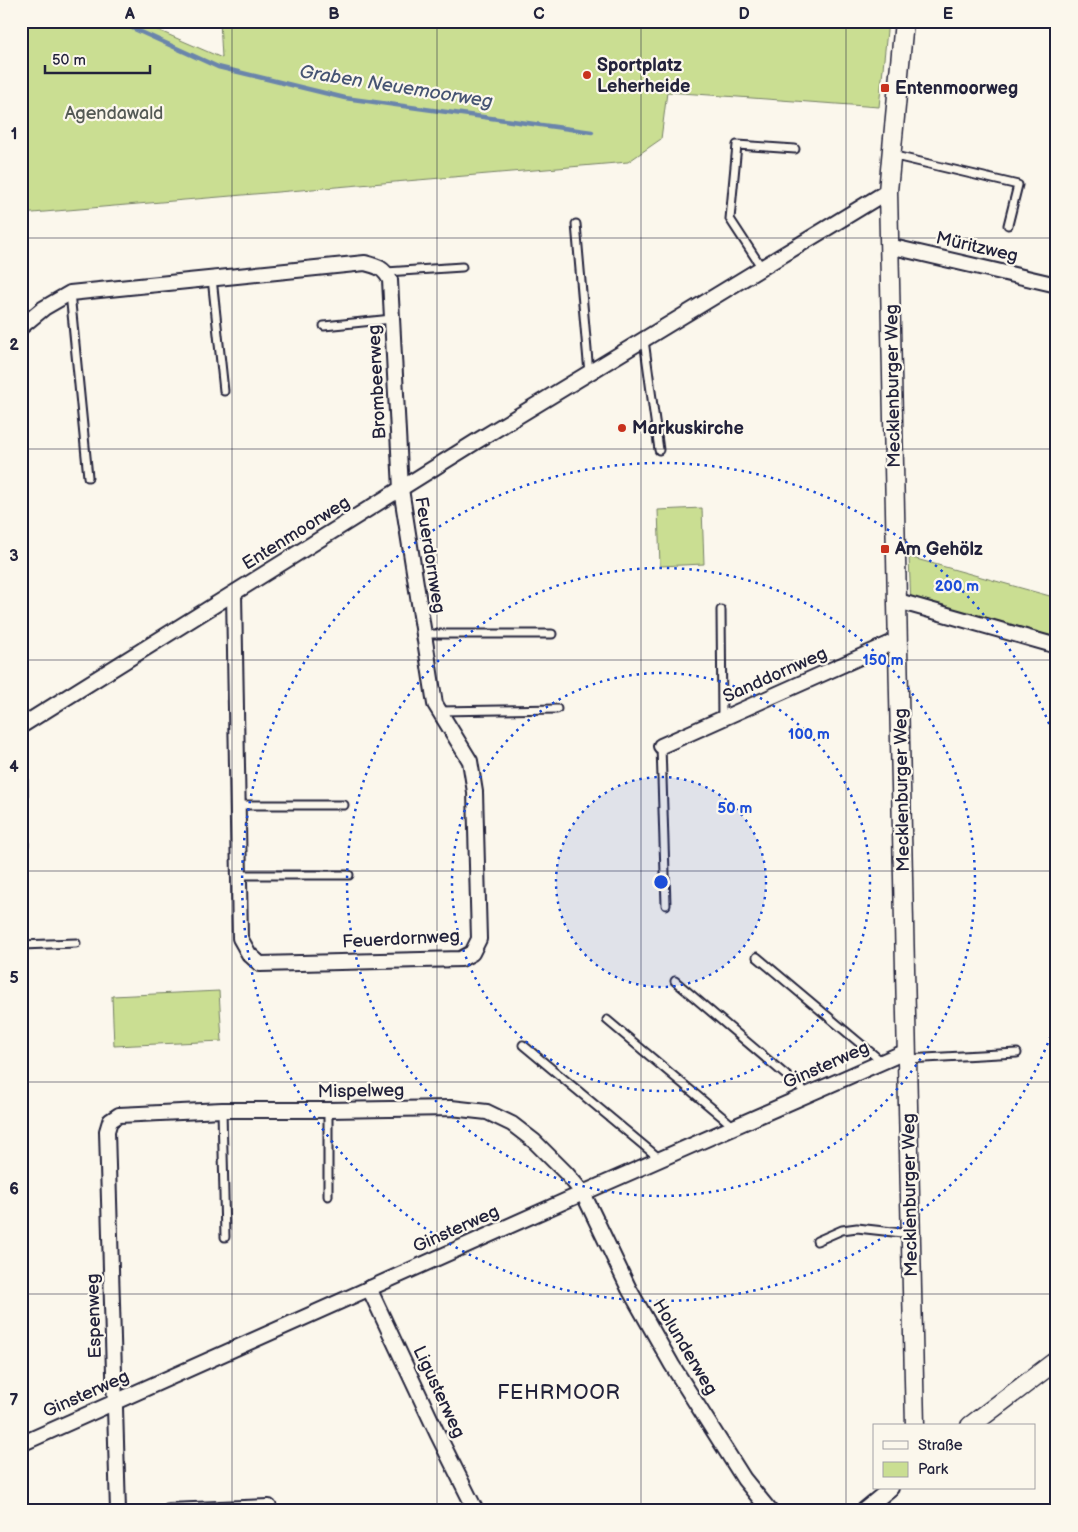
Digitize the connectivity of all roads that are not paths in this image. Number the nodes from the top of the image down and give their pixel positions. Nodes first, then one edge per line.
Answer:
1 (904, 21) edge
2 (795, 149) dead end
3 (891, 155) junction
4 (888, 191) junction
5 (576, 224) dead end
6 (1008, 225) dead end
7 (890, 246) junction
8 (462, 267) dead end
9 (762, 268) junction
10 (386, 272) junction
11 (212, 278) junction
12 (1057, 285) edge
13 (70, 293) junction
14 (392, 319) junction
15 (324, 326) dead end
16 (21, 327) edge
17 (644, 340) junction
18 (589, 373) junction
19 (224, 391) dead end
20 (659, 450) dead end
21 (88, 477) dead end
22 (401, 489) junction
23 (234, 594) junction
24 (898, 601) junction
25 (721, 610) dead end
26 (424, 634) junction
27 (552, 634) dead end
28 (898, 640) junction
29 (1057, 646) edge
30 (557, 709) dead end
31 (439, 711) junction
32 (722, 719) junction
33 (22, 726) edge
34 (661, 746) joint
35 (237, 804) junction
36 (344, 805) dead end
37 (24, 845) dead end
38 (238, 875) junction
39 (349, 875) dead end
40 (666, 905) dead end
41 (76, 943) dead end
42 (21, 945) edge
43 (757, 956) dead end
44 (675, 980) dead end
45 (607, 1020) dead end
46 (523, 1045) dead end
47 (1017, 1053) dead end
48 (907, 1055) junction
49 (881, 1062) junction
50 (808, 1094) junction
51 (222, 1110) junction
52 (328, 1110) junction
53 (110, 1120) joint
54 (733, 1126) junction
55 (660, 1159) junction
56 (583, 1193) junction
57 (328, 1196) dead end
58 (911, 1234) junction
59 (225, 1237) dead end
60 (817, 1241) dead end
61 (369, 1288) junction
62 (1057, 1360) edge
63 (116, 1402) junction
64 (915, 1424) edge
65 (973, 1424) edge
66 (21, 1444) edge
67 (889, 1490) edge
68 (269, 1507) dead end
69 (118, 1511) edge
70 (169, 1511) edge
71 (476, 1511) edge
72 (770, 1511) edge
73 (863, 1511) edge

1 - 3 street, Mecklenburger Weg
2 - 9 lane
3 - 4 street, Mecklenburger Weg
3 - 6 lane
4 - 7 street, Mecklenburger Weg
4 - 9 street, Entenmoorweg
5 - 18 lane
7 - 12 street, Müritzweg
7 - 24 street, Mecklenburger Weg
8 - 10 lane
9 - 17 street, Entenmoorweg
10 - 11 street
10 - 14 street, Brombeerweg
11 - 13 street
11 - 19 lane
13 - 16 street
13 - 21 lane
14 - 15 lane
14 - 22 street, Brombeerweg
17 - 18 street, Entenmoorweg
17 - 20 lane
18 - 22 street, Entenmoorweg
22 - 23 street, Entenmoorweg
22 - 26 street, Feuerdornweg
23 - 33 street, Entenmoorweg
23 - 35 street, Feuerdornweg
24 - 28 street, Mecklenburger Weg
24 - 29 street
25 - 32 lane, Sanddornweg
26 - 27 lane
26 - 31 street, Feuerdornweg
28 - 32 street, Sanddornweg
28 - 48 street, Mecklenburger Weg
30 - 31 lane
31 - 38 street, Feuerdornweg
32 - 34 street, Sanddornweg
33 - 37 lane, Entenmoorweg
34 - 40 lane
35 - 36 lane
35 - 38 street, Feuerdornweg
38 - 39 lane
41 - 42 lane
43 - 49 lane
44 - 50 lane
45 - 54 lane
46 - 55 lane
47 - 48 lane
48 - 49 street, Ginsterweg
48 - 58 street, Mecklenburger Weg
49 - 50 street, Ginsterweg
50 - 54 street, Ginsterweg
51 - 52 street, Mispelweg
51 - 53 street, Mispelweg
51 - 59 lane
52 - 56 street, Mispelweg
52 - 57 lane
53 - 63 street, Espenweg
54 - 55 street, Ginsterweg
55 - 56 street, Ginsterweg
56 - 61 street, Ginsterweg
56 - 72 street, Holunderweg
58 - 60 lane
58 - 64 street, Mecklenburger Weg
61 - 63 street, Ginsterweg
61 - 71 street, Ligusterweg
62 - 65 street
63 - 66 street, Ginsterweg
63 - 69 street, Espenweg
67 - 73 street
68 - 70 street

